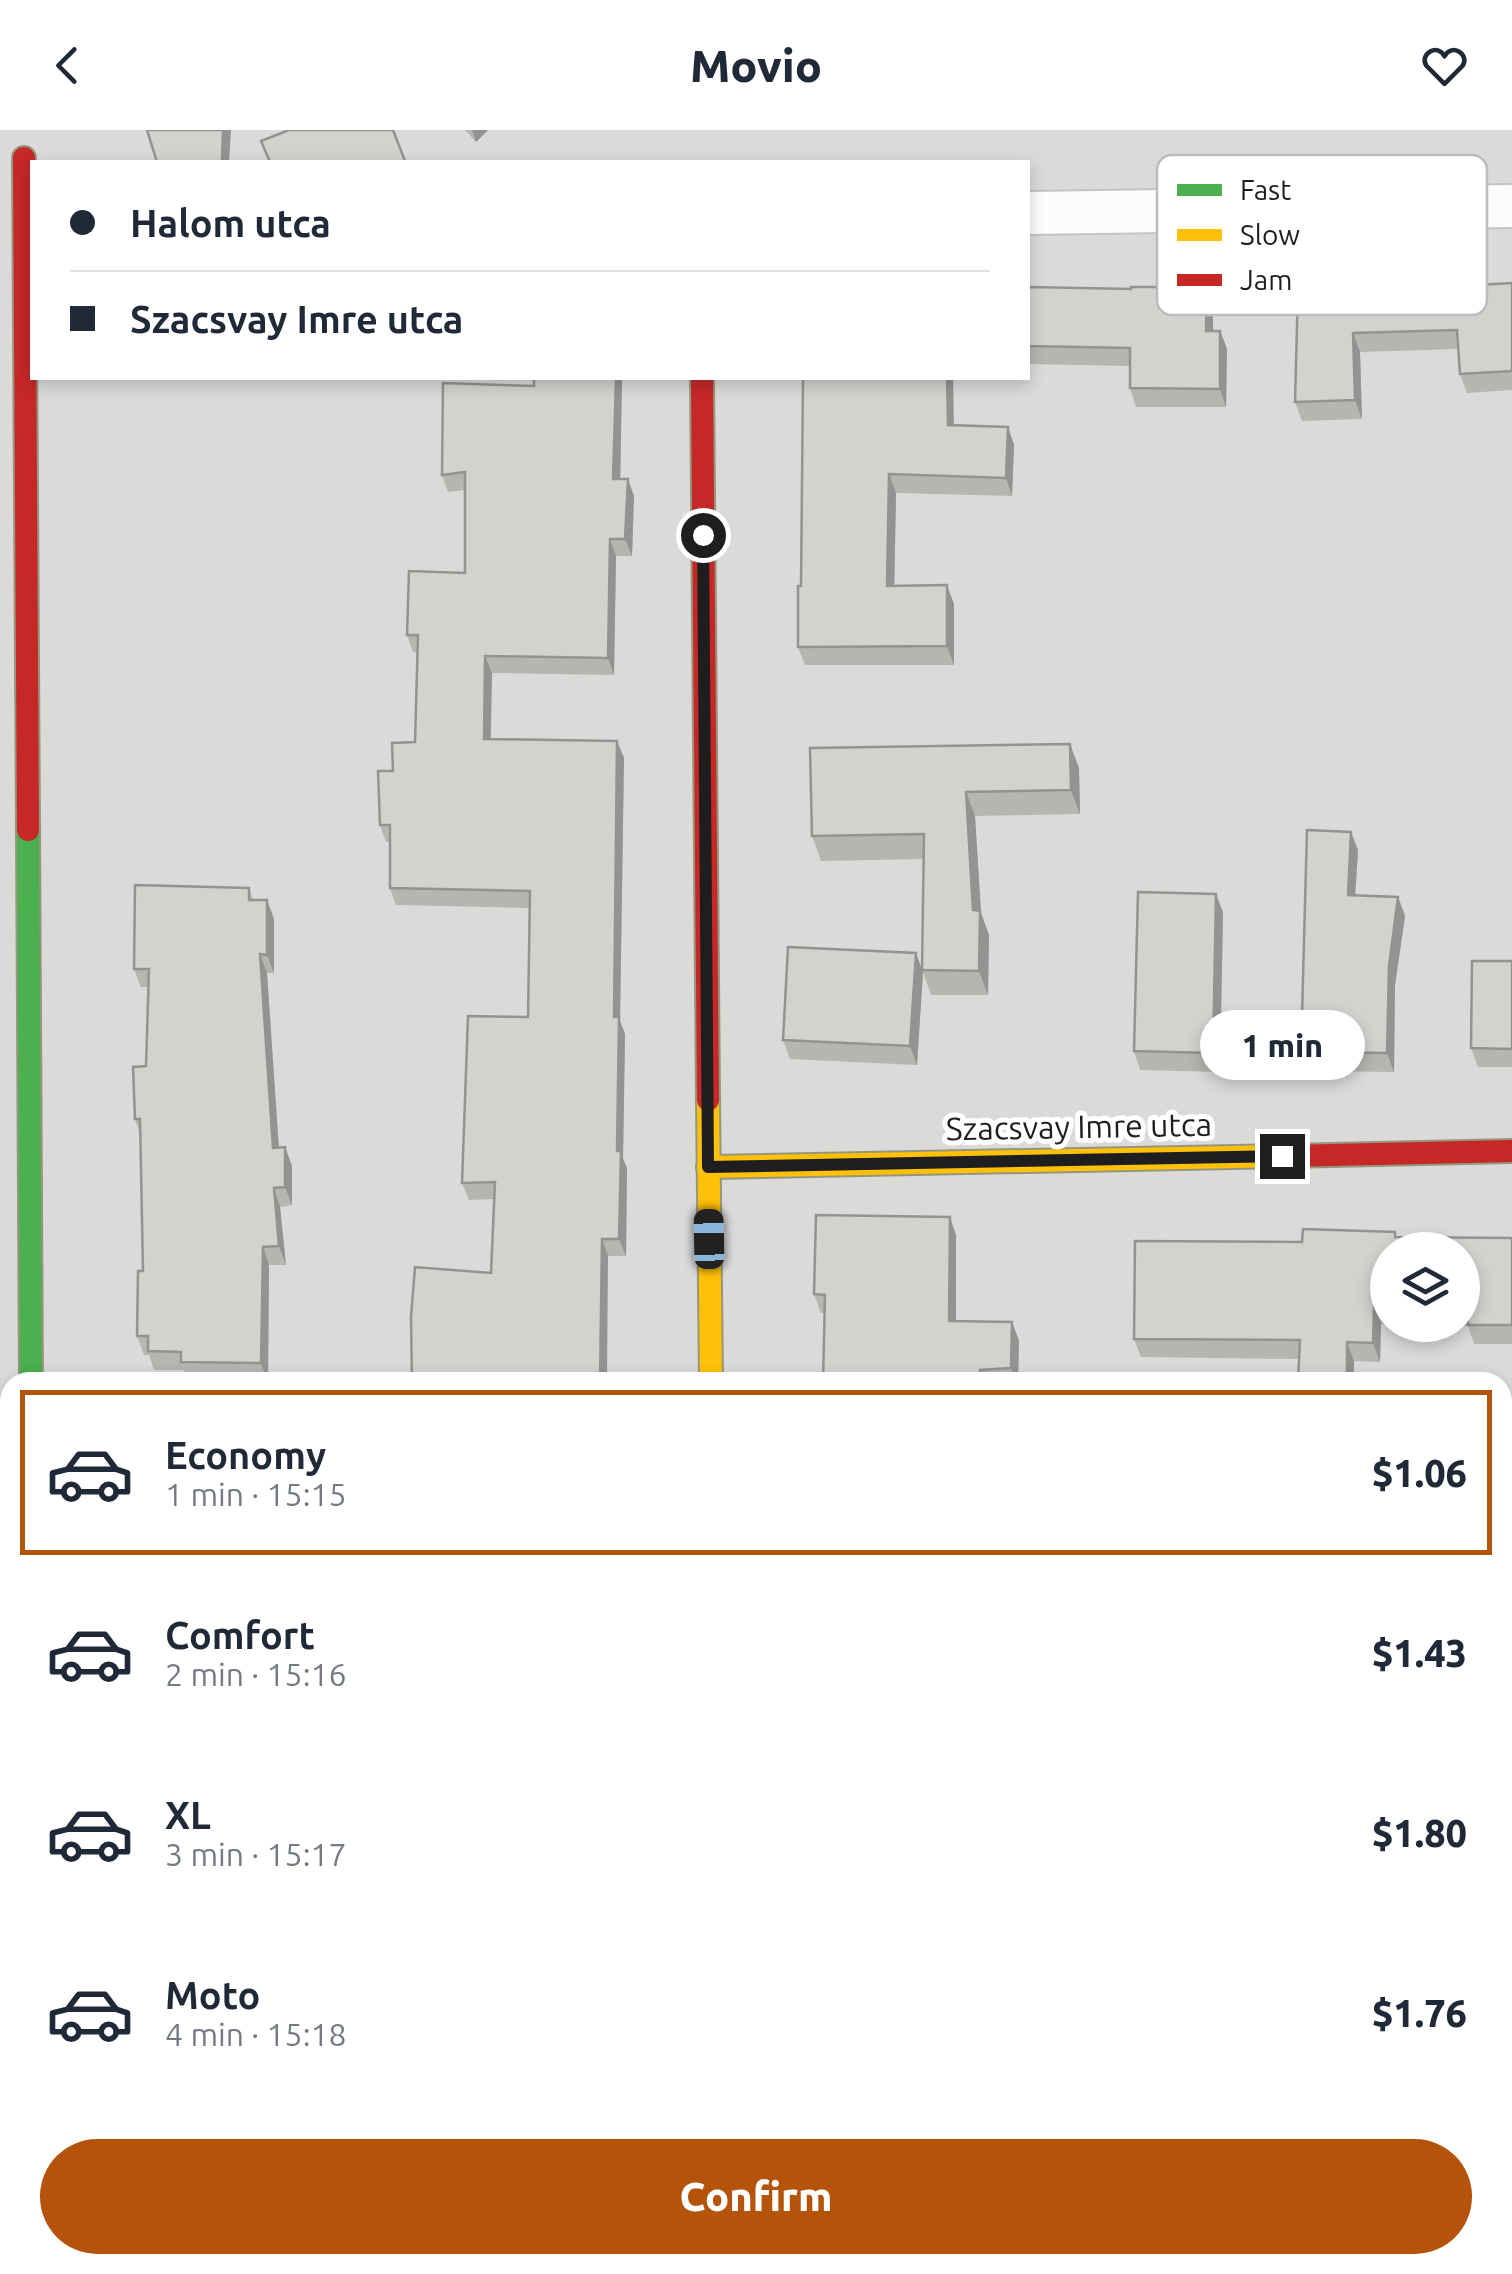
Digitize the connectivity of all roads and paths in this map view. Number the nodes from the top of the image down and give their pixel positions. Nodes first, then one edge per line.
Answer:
1 (24, 158) dead end
2 (1487, 206) edge
3 (1512, 206) edge
4 (1157, 211) edge
5 (1030, 213) edge
6 (702, 380) edge
7 (1512, 1151) edge
8 (708, 1167) junction
9 (31, 1372) edge
10 (711, 1372) edge

1 - 9 street
2 - 3 street
4 - 5 street
6 - 8 street
7 - 8 street, Szacsvay Imre utca
8 - 10 street

